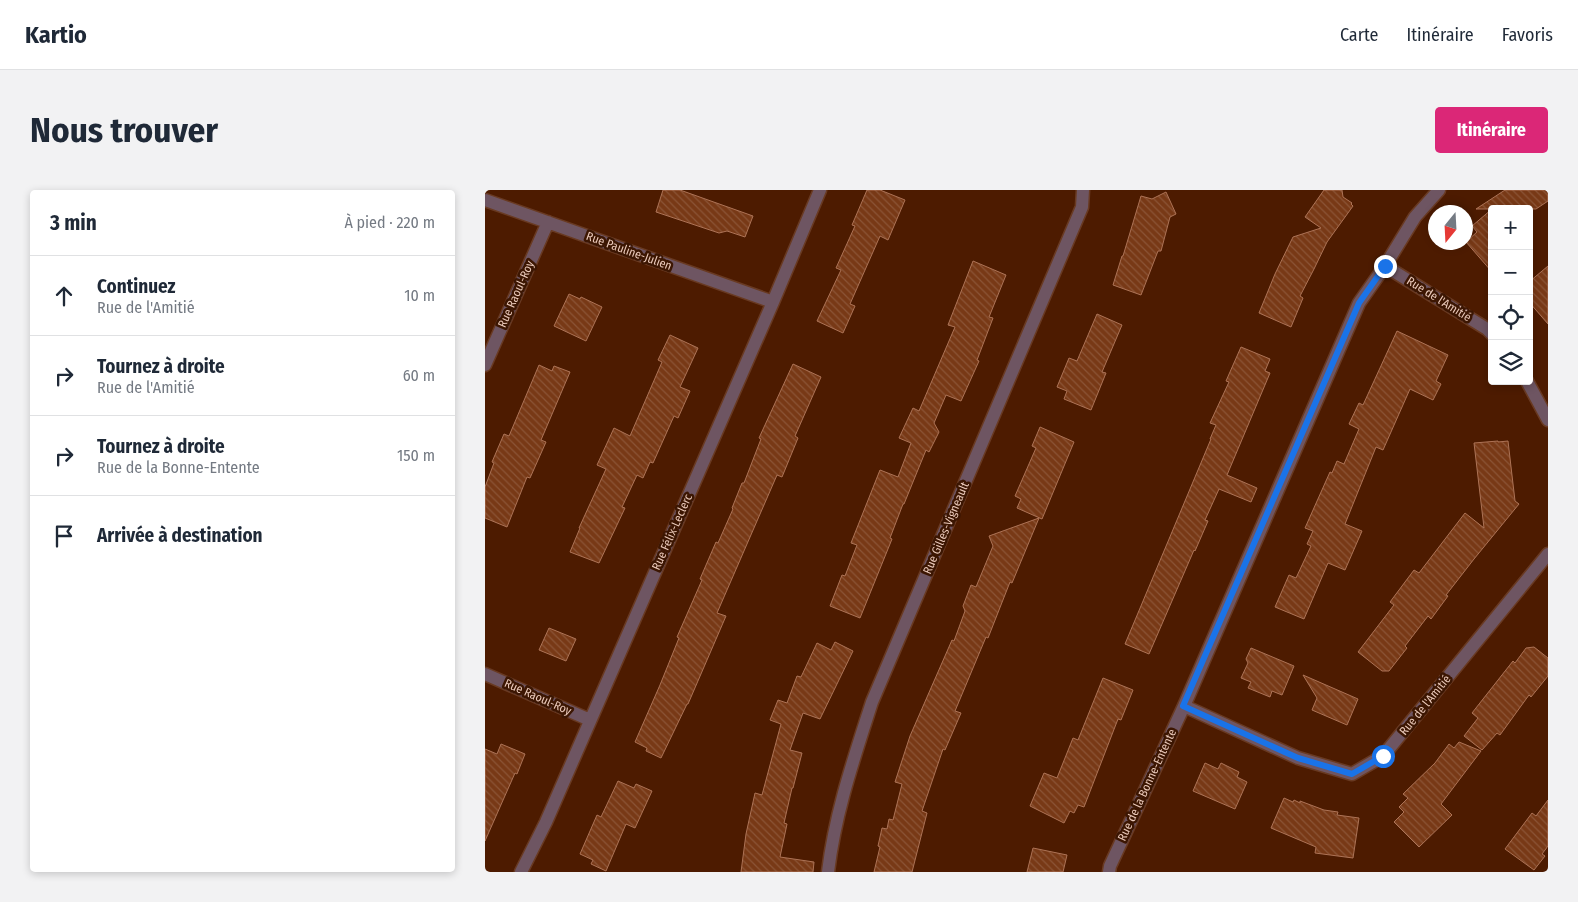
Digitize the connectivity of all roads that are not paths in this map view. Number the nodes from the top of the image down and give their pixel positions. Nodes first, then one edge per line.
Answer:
1 (820, 190) edge
2 (1083, 190) edge
3 (1439, 190) edge
4 (485, 200) edge
5 (548, 222) junction
6 (1385, 266) junction
7 (773, 302) junction
8 (1488, 330) edge
9 (485, 365) edge
10 (1529, 385) edge
11 (1548, 420) edge
12 (1548, 554) edge
13 (485, 674) edge
14 (1183, 706) junction
15 (590, 720) junction
16 (521, 872) edge
17 (828, 872) edge
18 (1109, 872) edge

1 - 7 street, Rue Félix-Leclerc
2 - 17 street, Rue Gilles-Vigneault
3 - 6 street, Rue de la Bonne-Entente
4 - 5 street, Rue Pauline-Julien
5 - 7 street, Rue Pauline-Julien
5 - 9 street, Rue Raoul-Roy
6 - 8 street, Rue de l'Amitié
6 - 14 street, Rue de la Bonne-Entente
7 - 15 street, Rue Félix-Leclerc
10 - 11 street
12 - 14 street, Rue de l'Amitié
13 - 15 street, Rue Raoul-Roy
14 - 18 street, Rue de la Bonne-Entente
15 - 16 street, Rue Félix-Leclerc

